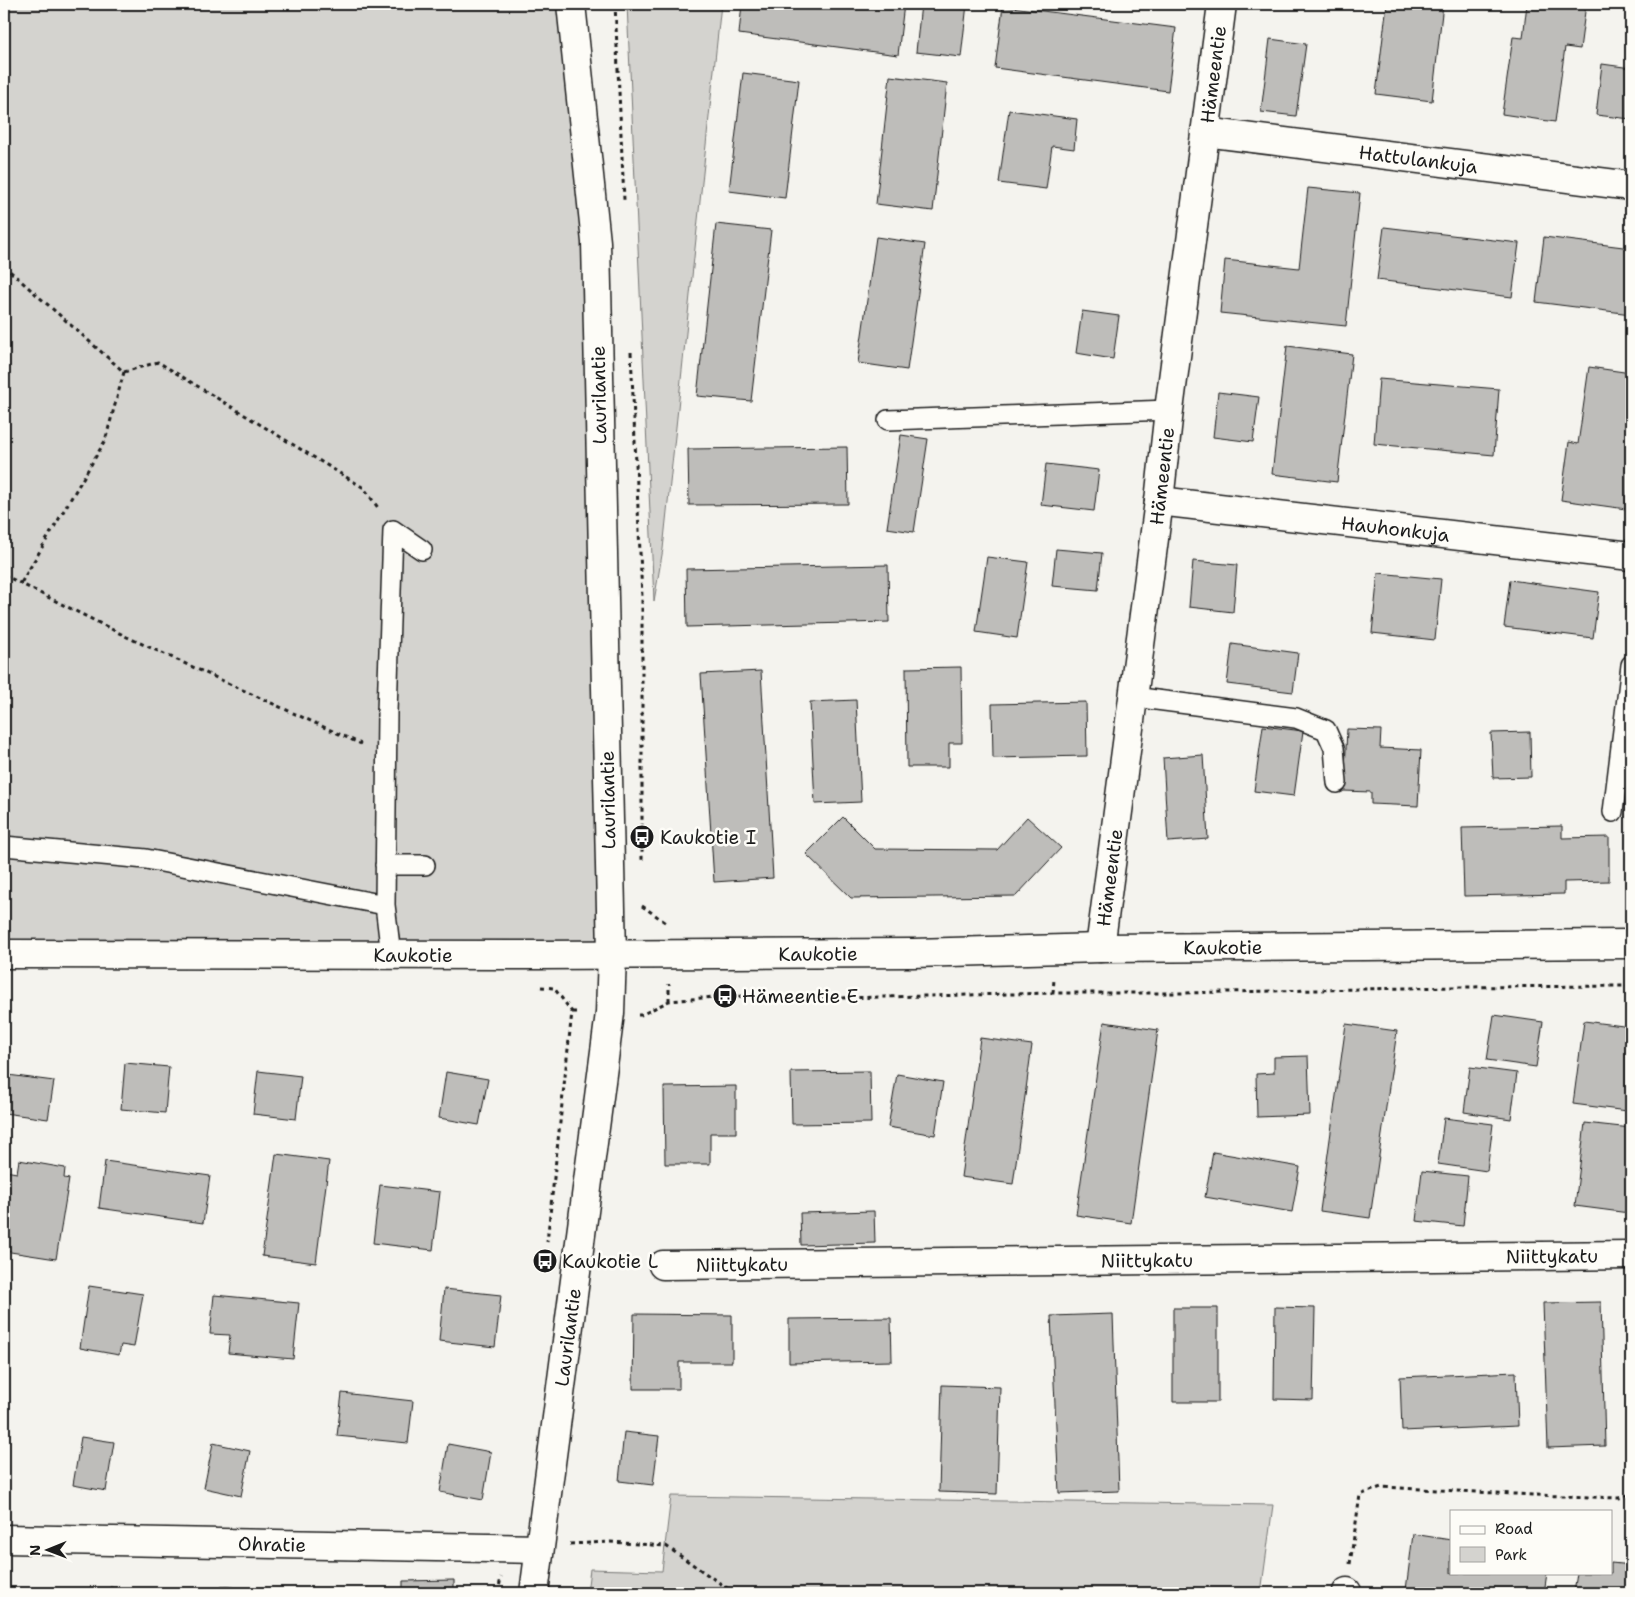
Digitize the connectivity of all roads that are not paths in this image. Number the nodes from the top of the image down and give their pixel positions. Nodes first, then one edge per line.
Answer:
1 (572, 4) edge
2 (1222, 4) edge
3 (1206, 132) junction
4 (1631, 186) edge
5 (1169, 410) junction
6 (888, 420) dead end
7 (1159, 501) junction
8 (422, 550) dead end
9 (1631, 556) edge
10 (1631, 665) edge
11 (1133, 698) junction
12 (1337, 783) dead end
13 (1613, 812) dead end
14 (4, 846) edge
15 (385, 865) junction
16 (424, 866) dead end
17 (385, 905) junction
18 (1631, 944) edge
19 (1100, 948) junction
20 (4, 954) edge
21 (612, 954) junction
22 (391, 955) junction
23 (1631, 1255) edge
24 (663, 1266) dead end
25 (4, 1539) edge
26 (539, 1549) junction
27 (534, 1593) edge

1 - 21 street, Laurilantie
2 - 3 street, Hämeentie
3 - 4 street, Hattulankuja
3 - 5 street, Hämeentie
5 - 6 lane
5 - 7 street, Hämeentie
7 - 9 street, Hauhonkuja
7 - 11 street, Hämeentie
8 - 15 lane
10 - 13 lane
11 - 12 lane
11 - 19 street, Hämeentie
14 - 17 lane
15 - 16 lane
15 - 17 lane
17 - 22 lane
18 - 19 street, Kaukotie
19 - 21 street, Kaukotie
20 - 22 street, Kaukotie
21 - 22 street, Kaukotie
21 - 26 street, Laurilantie
23 - 24 street, Niittykatu
25 - 26 street, Ohratie
26 - 27 street, Laurilantie

